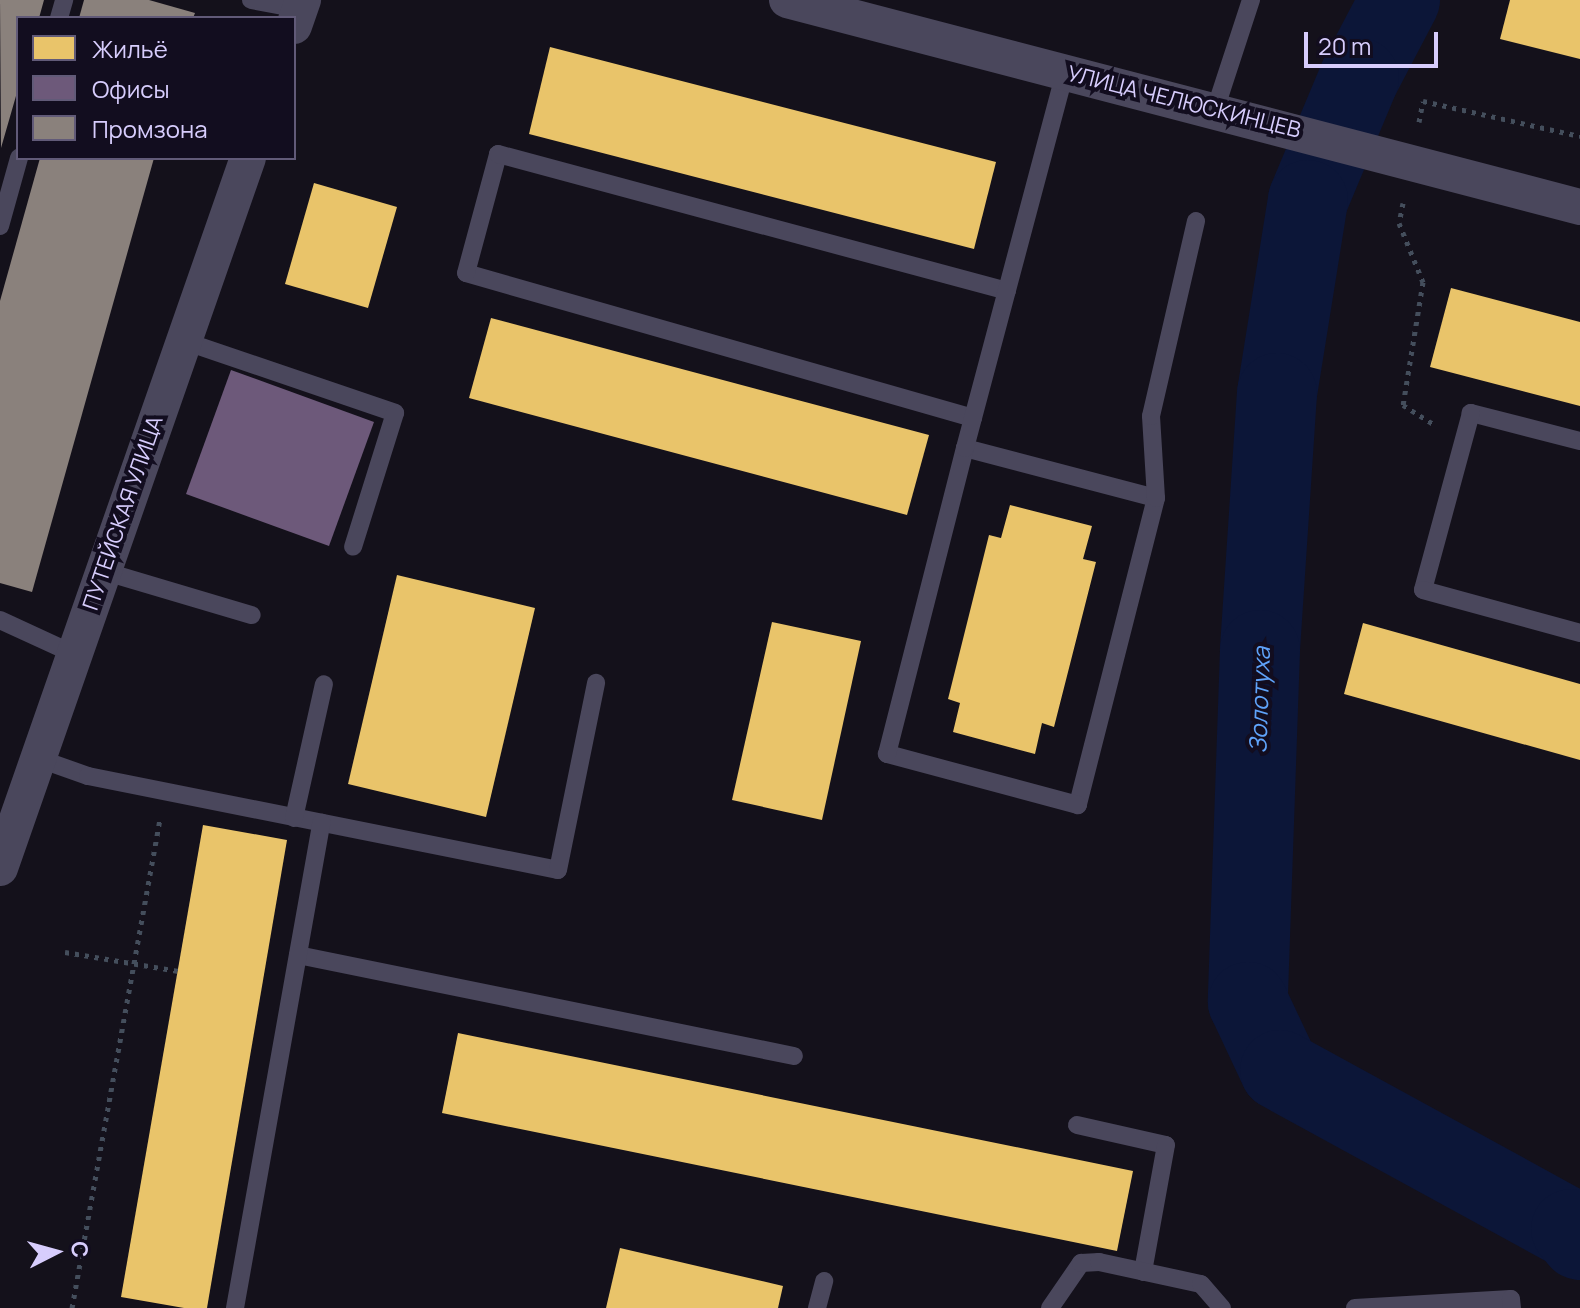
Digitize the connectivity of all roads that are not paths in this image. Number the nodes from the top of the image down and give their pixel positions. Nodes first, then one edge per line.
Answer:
1 (251, 0) edge
2 (787, 0) edge
3 (1251, 0) edge
4 (299, 12) edge
5 (1065, 72) junction
6 (1215, 110) junction
7 (18, 160) edge
8 (247, 160) edge
9 (1580, 207) edge
10 (1196, 221) dead end
11 (0, 226) edge
12 (1007, 291) junction
13 (184, 341) junction
14 (973, 418) junction
15 (1580, 441) edge
16 (965, 448) junction
17 (1156, 498) junction
18 (353, 547) dead end
19 (103, 571) junction
20 (252, 615) dead end
21 (0, 620) edge
22 (1580, 633) edge
23 (74, 654) junction
24 (596, 683) dead end
25 (324, 684) dead end
26 (37, 758) junction
27 (294, 818) junction
28 (321, 823) junction
29 (0, 868) edge
30 (298, 955) junction
31 (794, 1056) dead end
32 (1077, 1125) dead end
33 (1143, 1272) junction
34 (824, 1281) dead end
35 (235, 1308) edge
36 (817, 1308) edge
37 (1050, 1308) edge
38 (1222, 1308) edge
39 (1355, 1308) edge
40 (1512, 1308) edge

1 - 4 lane
2 - 5 street, УЛИЦА ЧЕЛЮСКИНЦЕВ
3 - 6 lane
5 - 6 street, УЛИЦА ЧЕЛЮСКИНЦЕВ
5 - 12 lane
6 - 9 street, УЛИЦА ЧЕЛЮСКИНЦЕВ
7 - 11 lane
8 - 13 street, ПУТЕЙСКАЯ УЛИЦА
10 - 17 lane
12 - 14 lane
12 - 14 lane
13 - 18 lane
13 - 19 street, ПУТЕЙСКАЯ УЛИЦА
14 - 16 lane
15 - 22 lane
16 - 17 lane
16 - 17 lane
19 - 20 lane
19 - 23 street, ПУТЕЙСКАЯ УЛИЦА
21 - 23 lane
23 - 26 street, ПУТЕЙСКАЯ УЛИЦА
24 - 28 lane
25 - 27 lane
26 - 27 lane
26 - 29 street, ПУТЕЙСКАЯ УЛИЦА
27 - 28 lane
28 - 30 lane
30 - 31 lane
30 - 35 lane
32 - 33 lane
33 - 37 lane
33 - 38 lane
34 - 36 lane
39 - 40 lane

